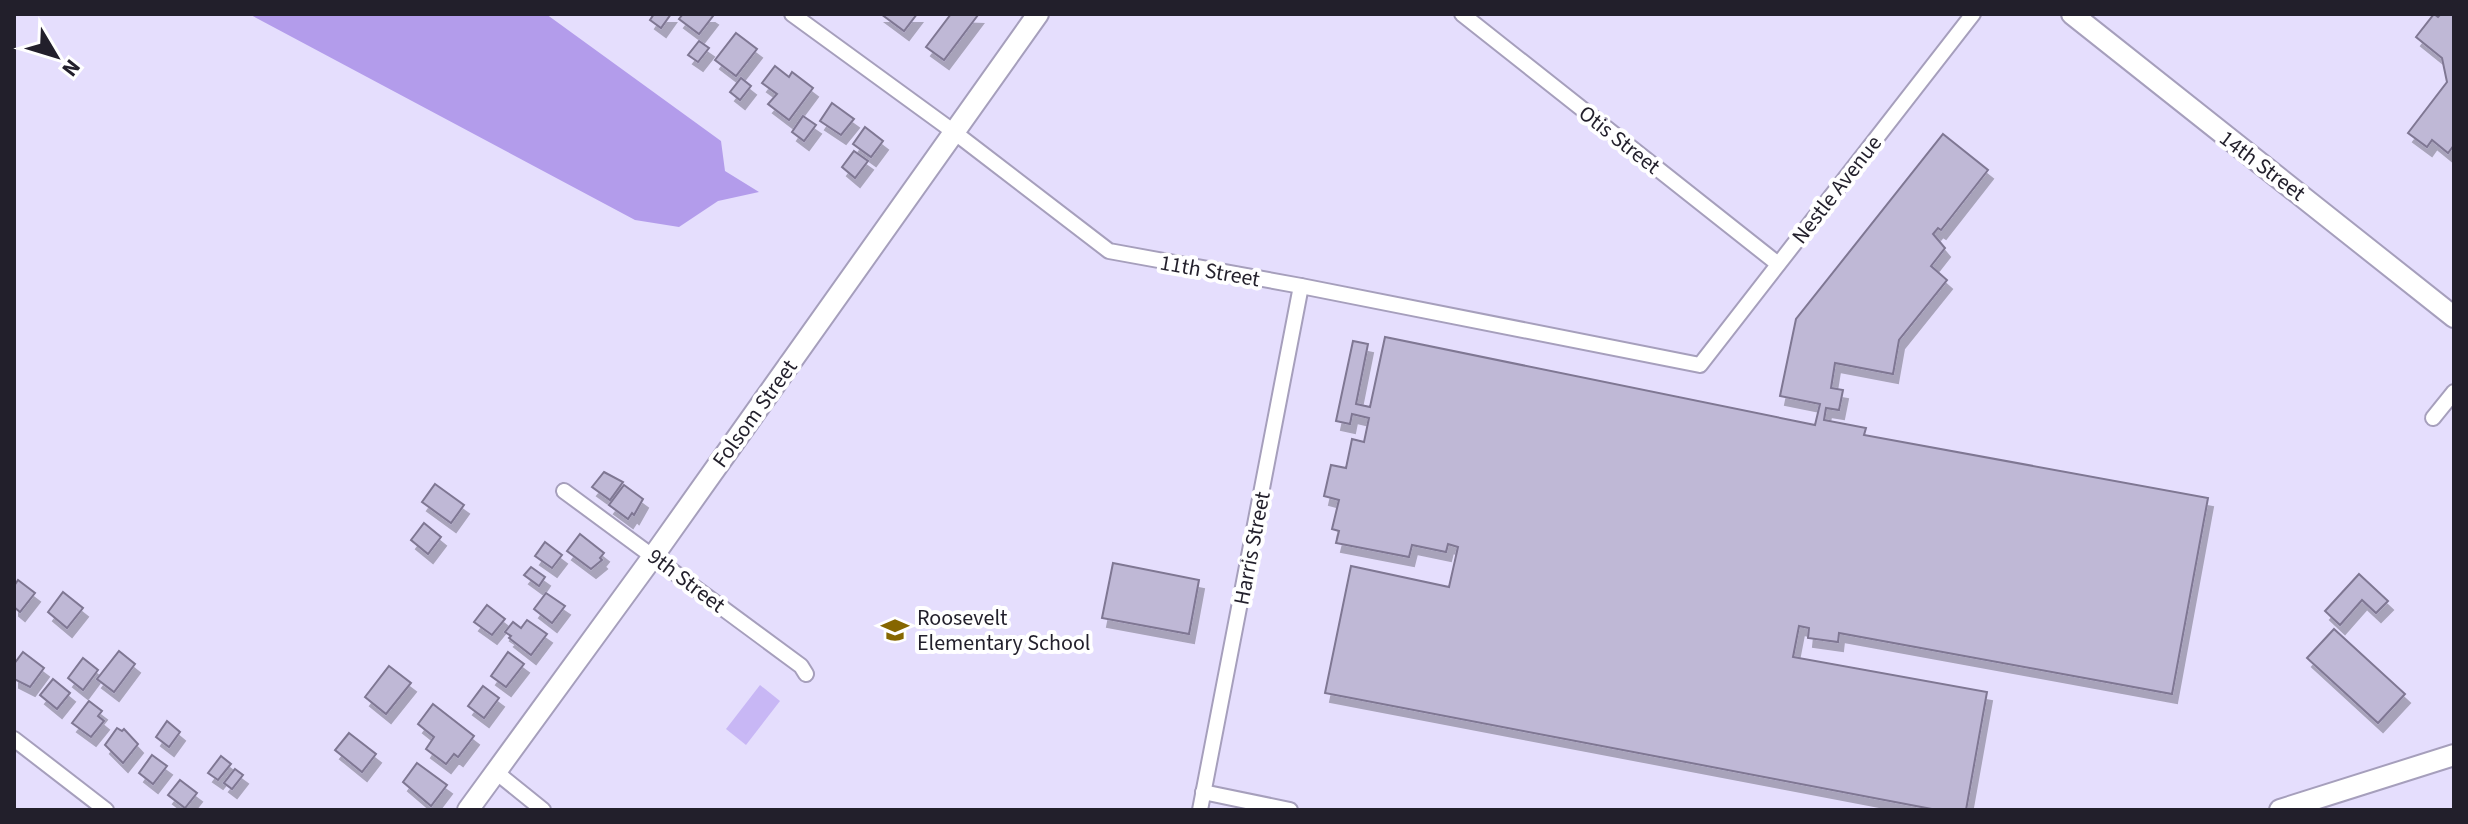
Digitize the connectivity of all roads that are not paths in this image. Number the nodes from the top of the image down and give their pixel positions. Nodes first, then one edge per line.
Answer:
1 (792, 14) edge
2 (1038, 14) edge
3 (1462, 14) edge
4 (1973, 14) edge
5 (2072, 14) edge
6 (954, 132) junction
7 (1778, 264) junction
8 (1301, 286) junction
9 (2454, 317) edge
10 (1700, 365) joint
11 (2454, 392) edge
12 (2433, 418) dead end
13 (564, 491) dead end
14 (654, 555) junction
15 (806, 674) dead end
16 (14, 739) edge
17 (2454, 755) edge
18 (496, 772) junction
19 (1203, 792) junction
20 (106, 810) edge
21 (468, 810) edge
22 (543, 810) edge
23 (1200, 810) edge
24 (1290, 810) edge
25 (2280, 810) edge

1 - 6 street, 11th Street
2 - 6 street, Folsom Street
3 - 7 street, Otis Street
4 - 7 street, Nestle Avenue
5 - 9 street, 14th Street
6 - 8 street, 11th Street
6 - 14 street, Folsom Street
7 - 10 street, Nestle Avenue
8 - 10 street, 11th Street
8 - 19 street, Harris Street
11 - 12 street
13 - 14 street, 9th Street
14 - 15 street, 9th Street
14 - 18 street, Folsom Street
16 - 20 street
17 - 25 street
18 - 21 street, Folsom Street
18 - 22 street
19 - 23 street, Harris Street
19 - 24 street

